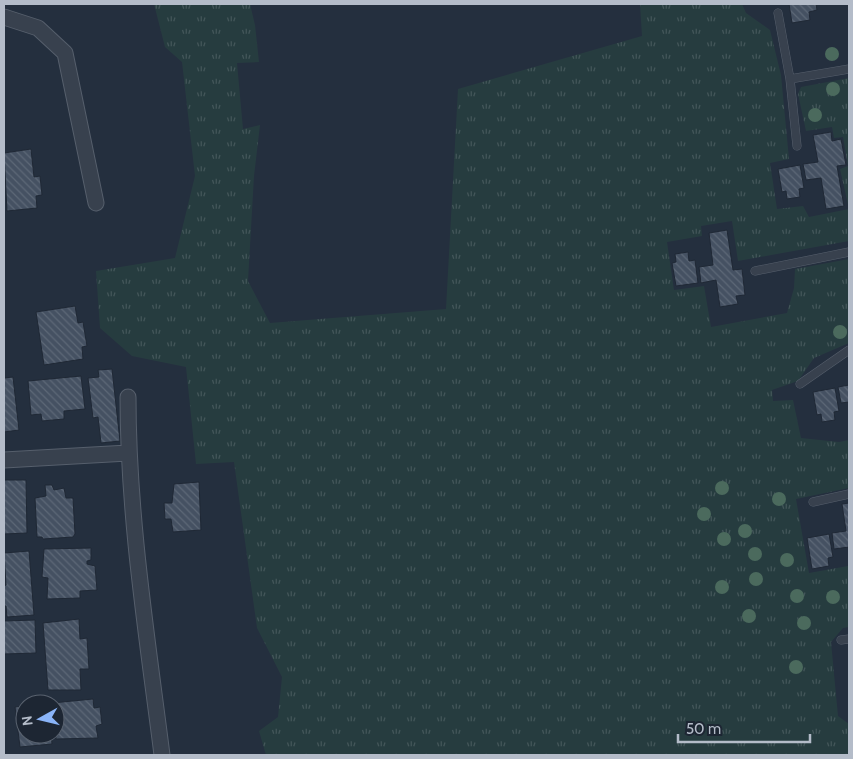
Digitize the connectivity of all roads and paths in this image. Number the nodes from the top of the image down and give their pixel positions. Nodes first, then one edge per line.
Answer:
1 (778, 13) dead end
2 (4, 17) edge
3 (849, 70) edge
4 (790, 79) junction
5 (797, 146) dead end
6 (96, 203) dead end
7 (849, 252) edge
8 (755, 271) dead end
9 (849, 350) edge
10 (800, 384) dead end
11 (128, 397) dead end
12 (128, 453) junction
13 (4, 460) edge
14 (849, 494) edge
15 (813, 502) dead end
16 (162, 755) edge

1 - 4 lane
2 - 6 street
3 - 4 lane
4 - 5 lane
7 - 8 lane
9 - 10 lane
11 - 12 street
12 - 13 street
12 - 16 street
14 - 15 lane

